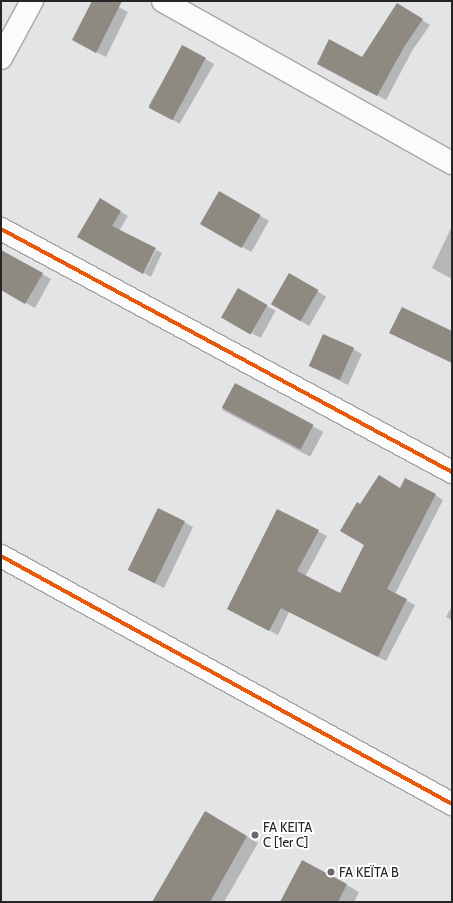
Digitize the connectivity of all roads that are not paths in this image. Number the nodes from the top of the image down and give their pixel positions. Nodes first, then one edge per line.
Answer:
1 (32, 1) edge
2 (163, 1) edge
3 (1, 58) edge
4 (452, 163) edge
5 (1, 229) edge
6 (452, 472) edge
7 (1, 556) edge
8 (452, 804) edge

1 - 3 street
2 - 4 street
5 - 6 street
7 - 8 street

